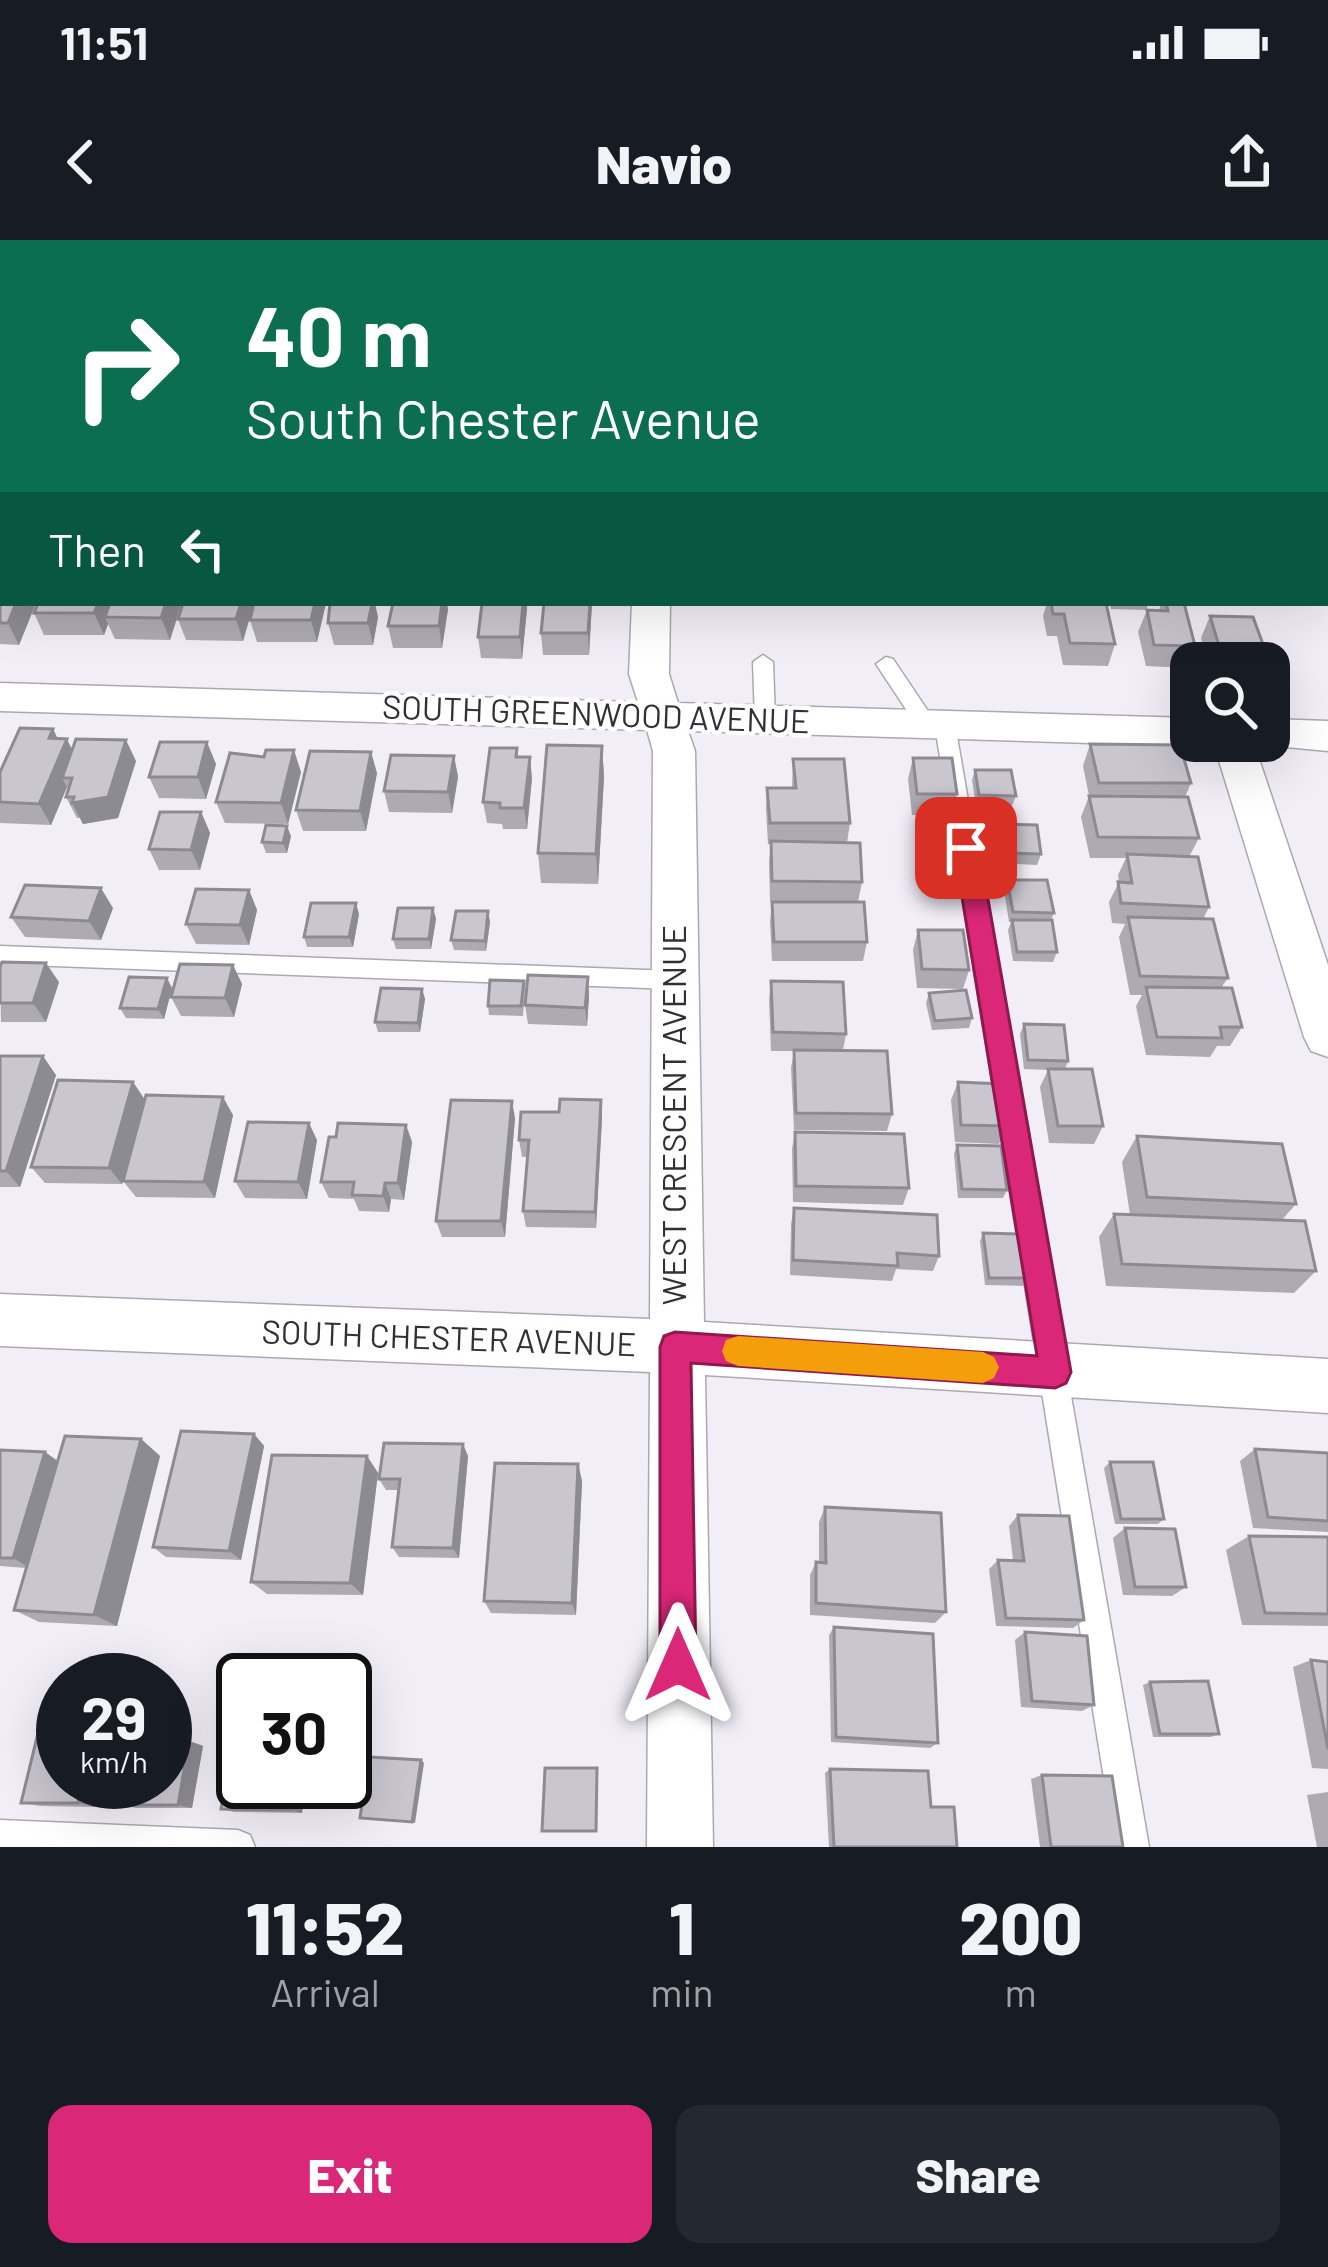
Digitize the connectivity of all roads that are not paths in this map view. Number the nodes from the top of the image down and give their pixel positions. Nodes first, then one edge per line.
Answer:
1 (651, 606) edge
2 (763, 662) dead end
3 (886, 664) dead end
4 (0, 697) edge
5 (662, 716) junction
6 (765, 719) junction
7 (936, 724) junction
8 (1170, 731) edge
9 (1290, 735) edge
10 (1328, 736) edge
11 (1240, 762) edge
12 (0, 955) edge
13 (673, 980) junction
14 (1328, 1036) edge
15 (0, 1320) edge
16 (675, 1347) junction
17 (1055, 1372) junction
18 (1328, 1385) edge
19 (0, 1837) edge
20 (238, 1847) edge
21 (680, 1847) edge
22 (1132, 1847) edge

1 - 5 street, WEST CRESCENT AVENUE
2 - 6 lane
3 - 7 lane
4 - 5 street, SOUTH GREENWOOD AVENUE
5 - 6 street, SOUTH GREENWOOD AVENUE
5 - 13 street, WEST CRESCENT AVENUE
6 - 7 street, SOUTH GREENWOOD AVENUE
7 - 8 street, SOUTH GREENWOOD AVENUE
7 - 17 lane
9 - 10 street
11 - 14 street
12 - 13 lane
13 - 16 street, WEST CRESCENT AVENUE
15 - 16 street, SOUTH CHESTER AVENUE
16 - 17 street, SOUTH CHESTER AVENUE
16 - 21 street, WEST CRESCENT AVENUE
17 - 18 street, SOUTH CHESTER AVENUE
17 - 22 lane
19 - 20 lane

